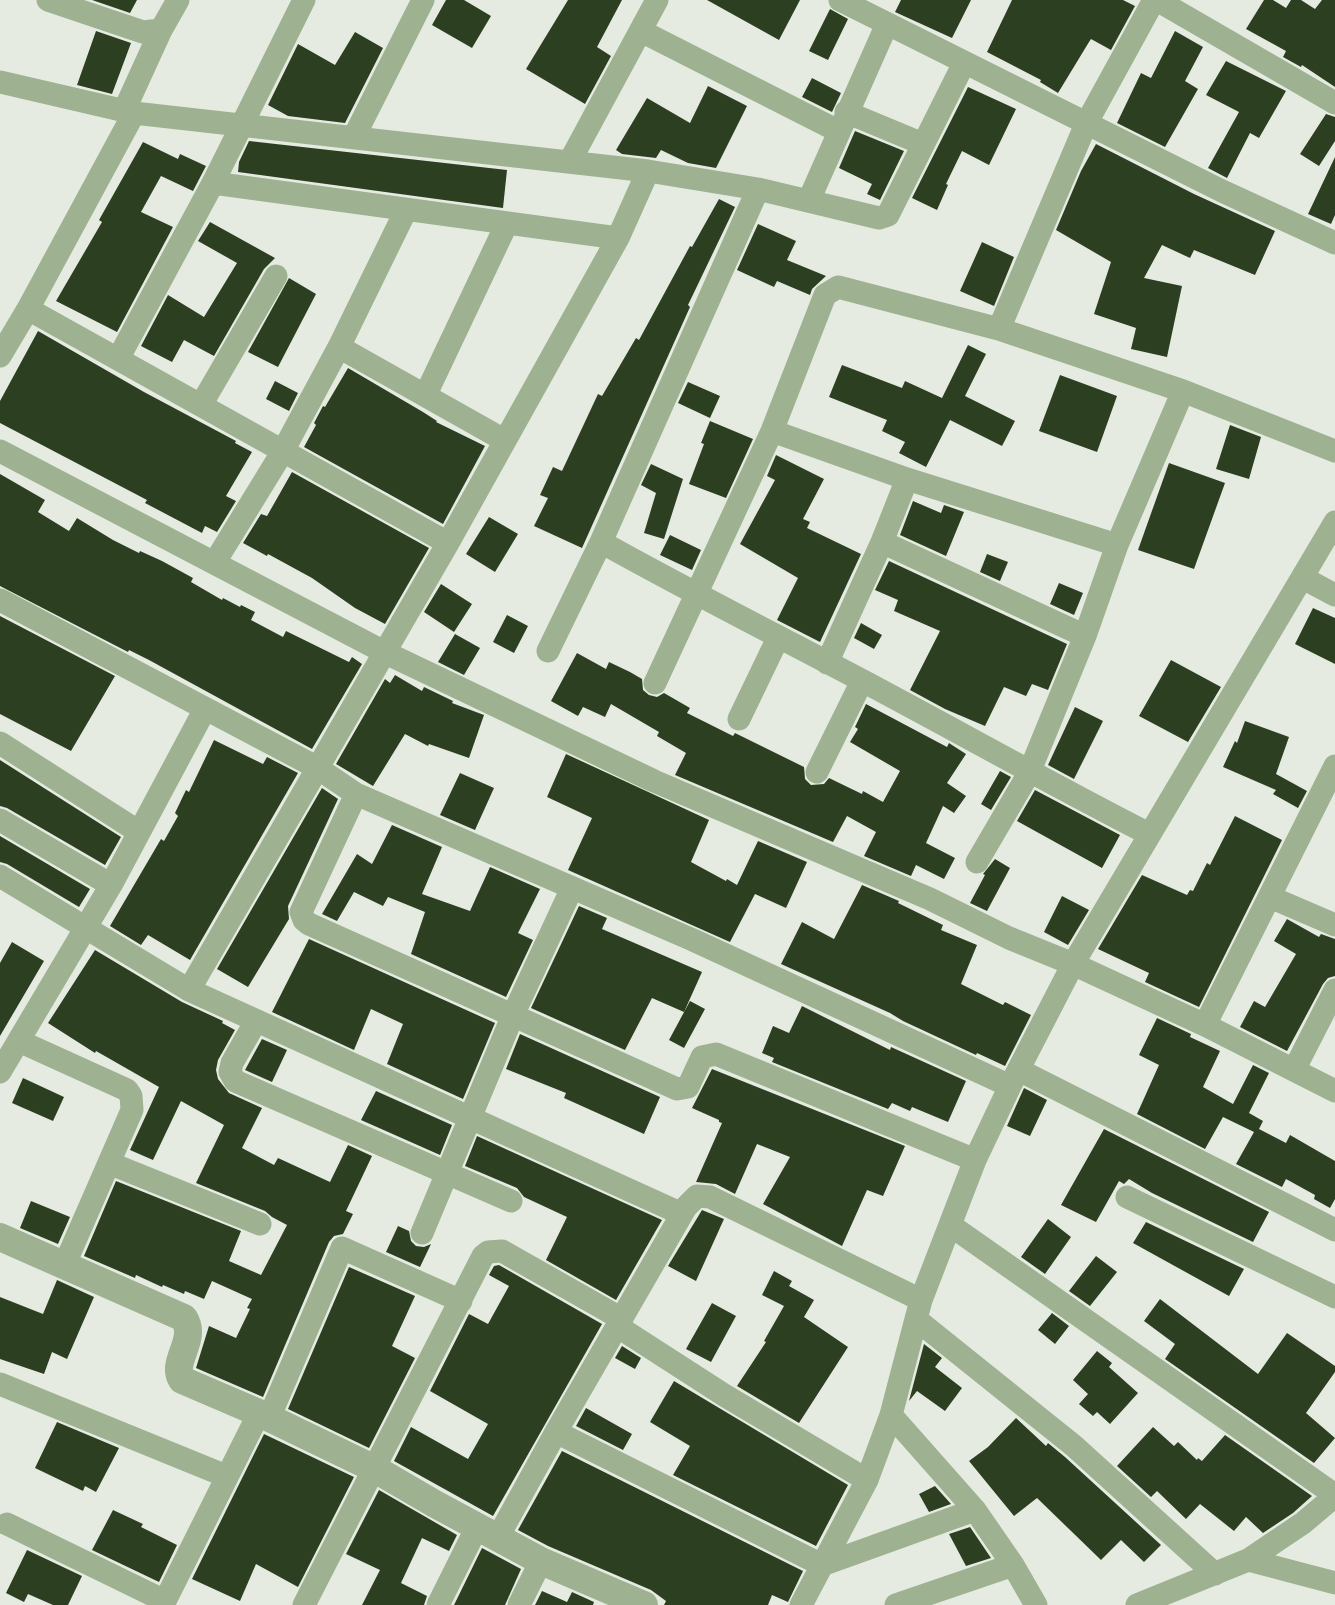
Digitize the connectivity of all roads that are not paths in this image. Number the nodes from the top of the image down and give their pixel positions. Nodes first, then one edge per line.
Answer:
1 (48, 0) edge
2 (178, 0) edge
3 (304, 0) edge
4 (422, 0) edge
5 (657, 0) edge
6 (840, 0) edge
7 (1155, 0) edge
8 (887, 24) junction
9 (161, 30) junction
10 (640, 31) junction
11 (964, 63) junction
12 (0, 82) edge
13 (1335, 103) edge
14 (129, 112) junction
15 (842, 121) junction
16 (243, 124) junction
17 (1086, 124) junction
18 (354, 136) junction
19 (923, 144) junction
20 (570, 162) junction
21 (648, 171) junction
22 (213, 183) junction
23 (758, 189) junction
24 (809, 200) junction
25 (406, 211) junction
26 (507, 223) junction
27 (618, 238) junction
28 (1335, 243) edge
29 (276, 276) dead end
30 (28, 309) junction
31 (999, 329) junction
32 (339, 347) junction
33 (0, 356) edge
34 (118, 359) junction
35 (1183, 391) junction
36 (426, 394) junction
37 (201, 405) junction
38 (772, 431) junction
39 (504, 440) junction
40 (0, 451) edge
41 (284, 451) junction
42 (1335, 451) edge
43 (907, 479) junction
44 (1335, 522) edge
45 (601, 542) junction
46 (882, 542) junction
47 (448, 543) junction
48 (1117, 545) junction
49 (215, 562) junction
50 (1303, 578) junction
51 (696, 595) junction
52 (1335, 596) edge
53 (0, 600) edge
54 (1085, 636) junction
55 (778, 638) junction
56 (548, 651) dead end
57 (386, 653) junction
58 (827, 663) junction
59 (862, 681) junction
60 (655, 683) dead end
61 (205, 709) junction
62 (739, 719) dead end
63 (0, 743) edge
64 (1335, 766) edge
65 (316, 767) junction
66 (817, 772) dead end
67 (1029, 773) junction
68 (356, 794) junction
69 (0, 820) edge
70 (139, 832) junction
71 (1149, 834) junction
72 (977, 862) dead end
73 (0, 876) edge
74 (111, 885) junction
75 (572, 888) junction
76 (1270, 897) junction
77 (1335, 925) edge
78 (84, 927) junction
79 (1073, 964) junction
80 (189, 990) junction
81 (1335, 990) edge
82 (513, 1015) junction
83 (256, 1021) junction
84 (1205, 1025) junction
85 (19, 1041) junction
86 (1294, 1070) junction
87 (0, 1072) edge
88 (1015, 1078) junction
89 (1335, 1091) edge
90 (470, 1117) junction
91 (975, 1160) junction
92 (109, 1163) junction
93 (446, 1173) junction
94 (1127, 1197) dead end
95 (511, 1201) dead end
96 (682, 1214) junction
97 (260, 1224) dead end
98 (950, 1225) junction
99 (1335, 1230) edge
100 (422, 1233) dead end
101 (1, 1242) edge
102 (64, 1266) junction
103 (1335, 1297) edge
104 (461, 1301) junction
105 (919, 1310) junction
106 (619, 1322) junction
107 (0, 1384) edge
108 (264, 1415) junction
109 (891, 1415) junction
110 (556, 1432) junction
111 (375, 1469) junction
112 (226, 1476) junction
113 (867, 1480) junction
114 (1335, 1496) edge
115 (975, 1510) junction
116 (7, 1524) dead end
117 (488, 1532) junction
118 (1248, 1560) junction
119 (541, 1561) junction
120 (822, 1565) junction
121 (1013, 1565) junction
122 (1215, 1574) junction
123 (1335, 1583) edge
124 (606, 1598) edge
125 (164, 1603) edge
126 (304, 1605) edge
127 (438, 1605) edge
128 (519, 1605) edge
129 (644, 1605) edge
130 (801, 1605) edge
131 (896, 1605) edge
132 (1035, 1605) edge
133 (1137, 1605) edge

1 - 9 street
2 - 9 street
3 - 16 street
4 - 18 street
5 - 10 street
6 - 8 street
7 - 13 street
7 - 17 street
8 - 11 street
8 - 15 street
9 - 14 street
10 - 15 street
10 - 20 street
11 - 17 street
11 - 19 street
12 - 14 street
14 - 16 street
14 - 30 street
15 - 19 street
15 - 24 street
16 - 18 street
16 - 22 street
17 - 28 street
17 - 31 street
18 - 20 street
19 - 24 street
20 - 21 street
21 - 23 street
21 - 27 street
22 - 25 street
22 - 34 street
23 - 24 street
23 - 45 street
25 - 26 street
25 - 32 street
26 - 27 street
26 - 36 street
27 - 39 street
29 - 37 street
30 - 33 street
30 - 34 street
31 - 35 street
31 - 38 street
32 - 36 street
32 - 41 street
34 - 37 street
35 - 42 street
35 - 48 street
36 - 39 street
37 - 41 street
38 - 43 street
38 - 51 street
39 - 47 street
40 - 49 street
41 - 47 street
41 - 49 street
43 - 46 street
43 - 48 street
44 - 50 street
45 - 51 street
45 - 56 street
46 - 54 street
46 - 58 street
47 - 57 street
48 - 54 street
49 - 57 street
50 - 52 street
50 - 71 street
51 - 55 street
51 - 60 street
53 - 61 street
54 - 67 street
55 - 58 street
55 - 62 street
57 - 65 street
57 - 79 street
58 - 59 street
59 - 66 street
59 - 67 street
61 - 65 street
61 - 70 street
63 - 70 street
64 - 76 street
65 - 68 street
65 - 80 street
67 - 71 street
67 - 72 street
68 - 75 street
68 - 82 street
69 - 74 street
70 - 74 street
71 - 79 street
73 - 78 street
74 - 78 street
75 - 82 street
75 - 88 street
76 - 77 street
76 - 84 street
78 - 80 street
78 - 85 street
79 - 84 street
79 - 88 street
80 - 83 street
81 - 86 street
82 - 90 street
82 - 91 street
83 - 90 street
83 - 93 street
84 - 86 street
85 - 87 street
85 - 92 street
86 - 89 street
88 - 91 street
88 - 99 street
90 - 93 street
90 - 96 street
91 - 98 street
92 - 97 street
92 - 102 street
93 - 95 street
93 - 100 street
94 - 103 street
96 - 105 street
96 - 106 street
98 - 105 street
98 - 114 street
101 - 102 street
102 - 108 street
104 - 106 street
104 - 108 street
104 - 111 street
105 - 109 street
105 - 122 street
106 - 110 street
106 - 113 street
107 - 112 street
108 - 111 street
108 - 112 street
109 - 113 street
109 - 115 street
110 - 117 street
110 - 120 street
111 - 117 street
111 - 126 street
112 - 125 street
113 - 120 street
114 - 118 street
115 - 120 street
115 - 121 street
116 - 125 street
117 - 119 street
117 - 127 street
118 - 122 street
118 - 123 street
119 - 124 street
119 - 128 street
120 - 130 street
121 - 131 street
121 - 132 street
122 - 133 street
124 - 129 street

